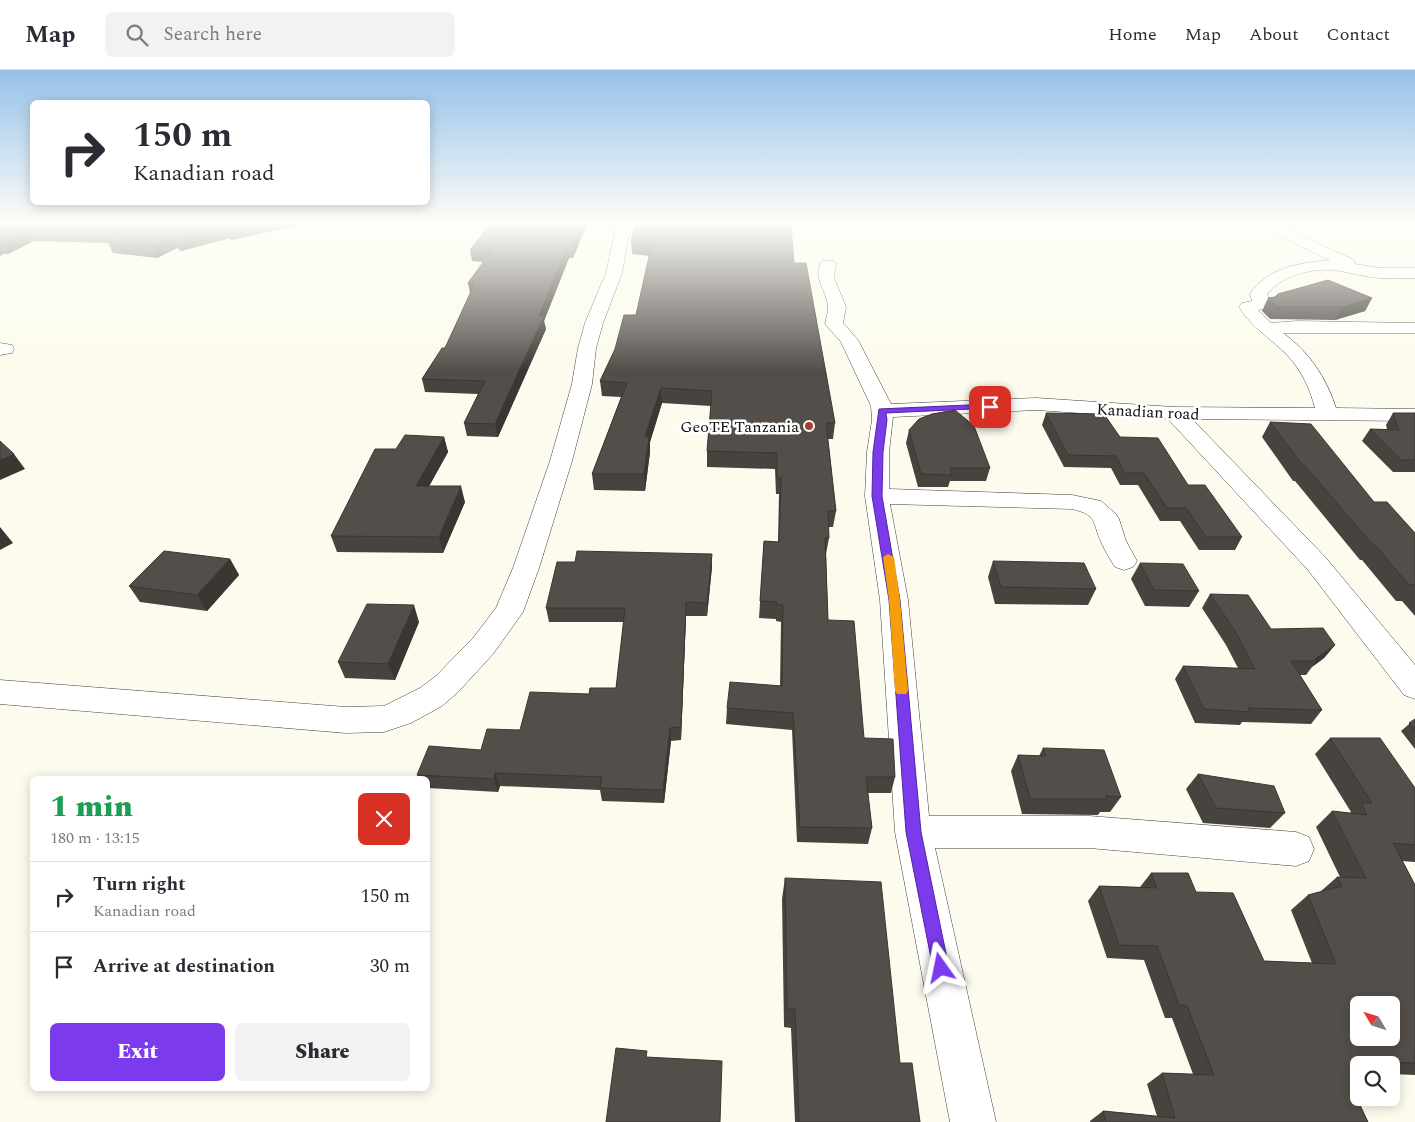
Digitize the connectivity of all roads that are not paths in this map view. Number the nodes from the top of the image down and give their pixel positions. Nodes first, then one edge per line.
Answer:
1 (614, 273) edge
2 (827, 273) edge
3 (1288, 273) edge
4 (1415, 328) edge
5 (1266, 329) junction
6 (882, 411) junction
7 (1174, 413) junction
8 (1327, 415) junction
9 (1415, 415) edge
10 (877, 496) junction
11 (1124, 561) dead end
12 (1415, 687) edge
13 (0, 692) edge
14 (913, 832) junction
15 (1296, 849) dead end
16 (973, 1122) edge

1 - 13 street
2 - 6 street
3 - 5 street
4 - 5 street
5 - 8 street
6 - 7 street, Kanadian road
6 - 10 street
7 - 8 street, Kanadian road
7 - 12 street
8 - 9 street, Kanadian road
10 - 11 street
10 - 14 street
14 - 15 street
14 - 16 street

